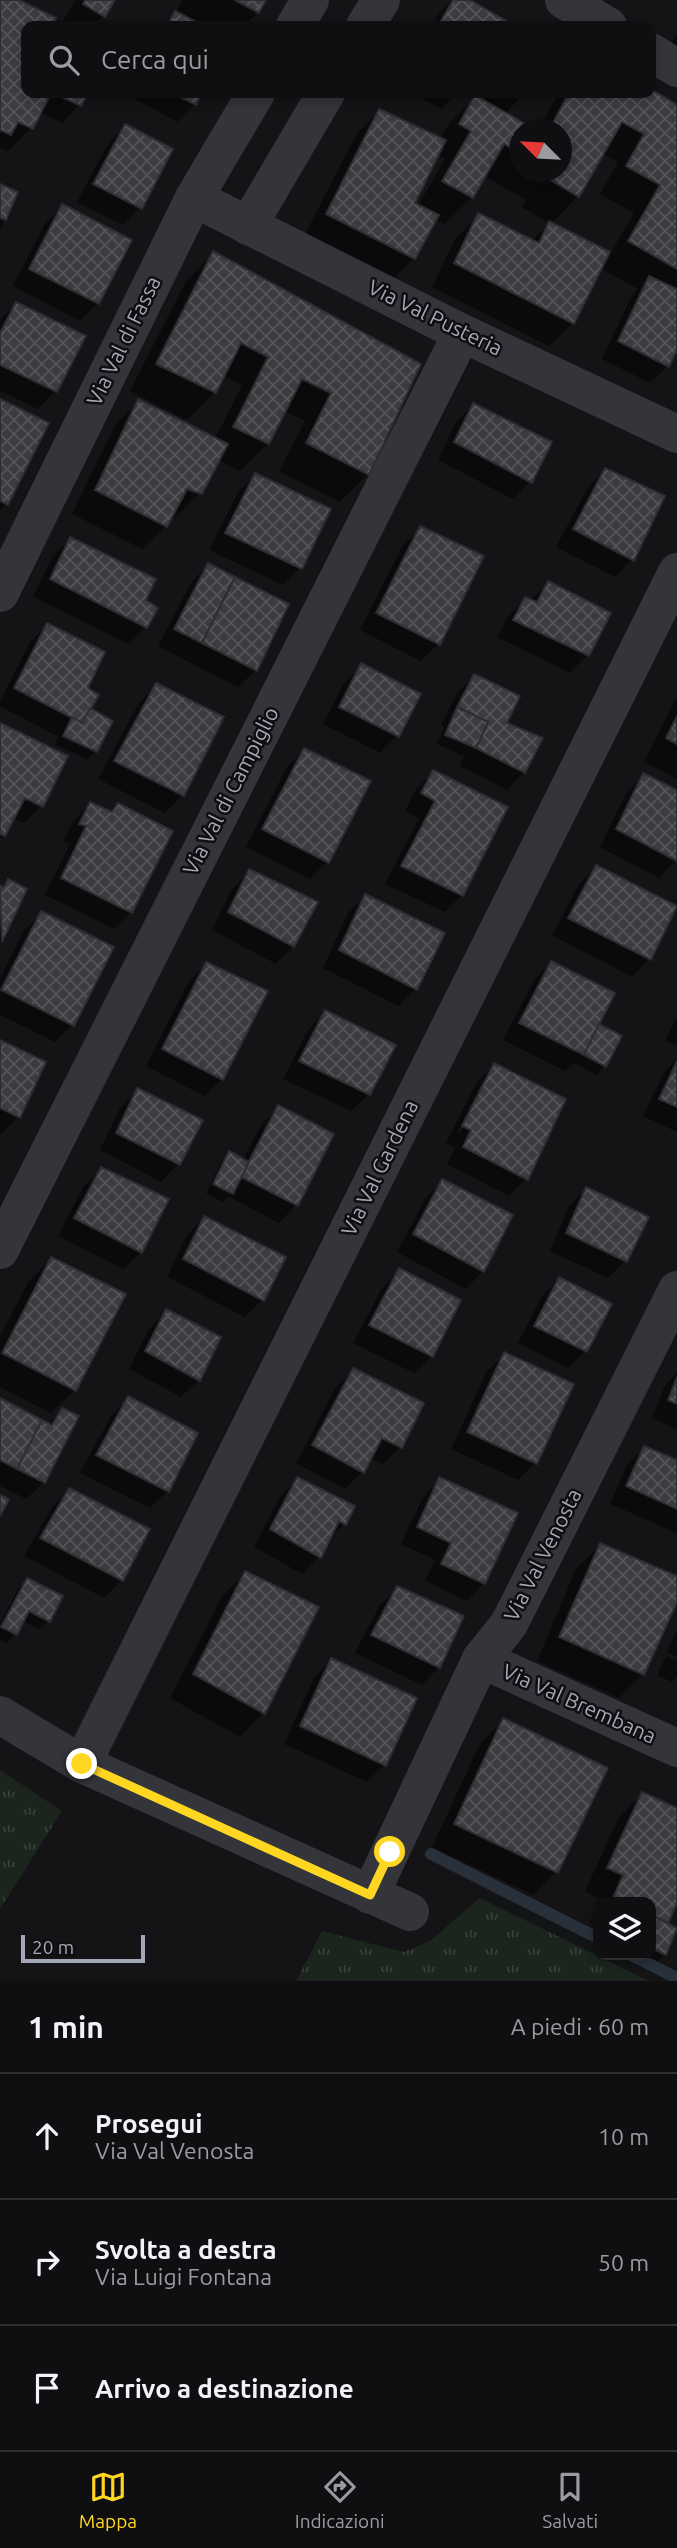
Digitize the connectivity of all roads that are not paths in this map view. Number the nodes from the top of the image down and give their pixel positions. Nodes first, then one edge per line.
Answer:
1 (310, 0) edge
2 (381, 0) edge
3 (564, 0) edge
4 (298, 21) edge
5 (369, 21) edge
6 (600, 21) edge
7 (656, 55) edge
8 (677, 68) edge
9 (253, 98) edge
10 (323, 98) edge
11 (194, 198) junction
12 (248, 226) junction
13 (462, 333) junction
14 (677, 434) edge
15 (677, 572) edge
16 (0, 593) edge
17 (0, 1250) edge
18 (677, 1290) edge
19 (481, 1659) junction
20 (0, 1714) edge
21 (677, 1748) edge
22 (82, 1764) junction
23 (370, 1895) junction
24 (410, 1912) dead end

1 - 4 street
2 - 5 street
3 - 6 street
7 - 8 street
9 - 11 street, Via Val di Fassa
10 - 12 street
11 - 12 street, Via Val Pusteria
11 - 16 street, Via Val di Fassa
12 - 13 street, Via Val Pusteria
13 - 14 street, Via Val Pusteria
13 - 17 street, Via Val di Campiglio
15 - 22 street, Via Val Gardena
18 - 19 street, Via Val Venosta
19 - 21 street, Via Val Brembana
19 - 23 street, Via Val Venosta
20 - 22 street
22 - 23 street
23 - 24 street

